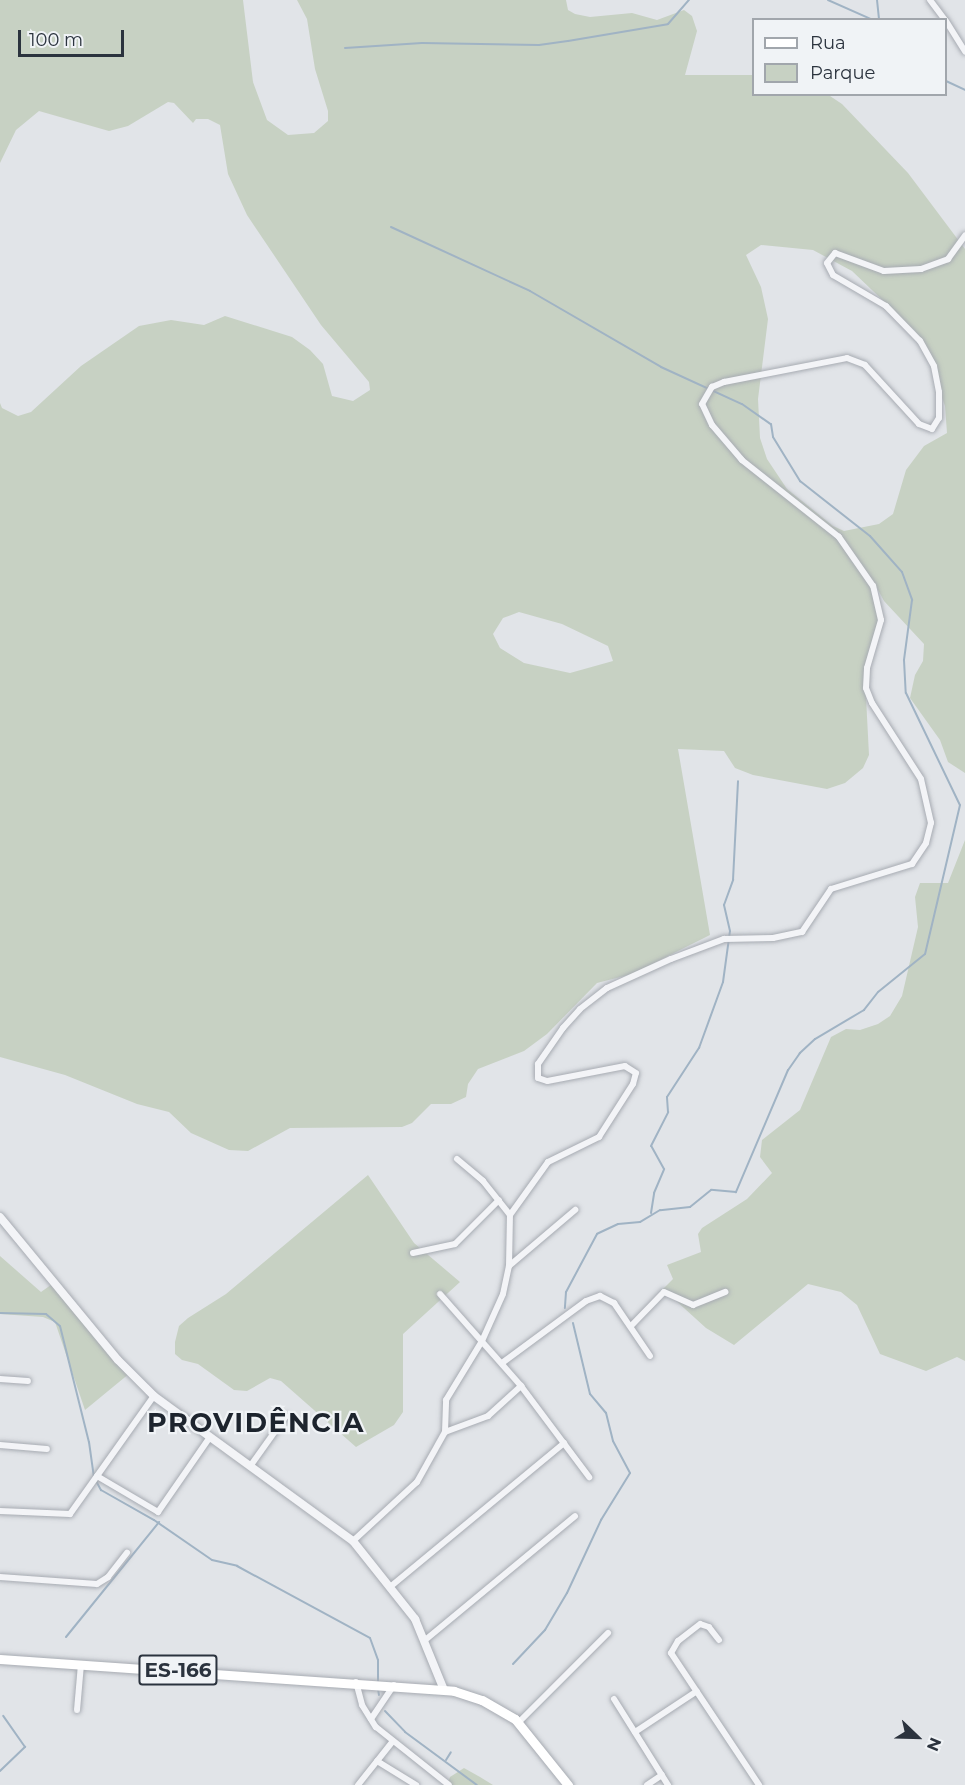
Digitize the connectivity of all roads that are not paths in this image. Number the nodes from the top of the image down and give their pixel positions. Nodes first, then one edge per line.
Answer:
1 (930, 0) edge
2 (944, 18) edge
3 (947, 23) edge
4 (965, 52) edge
5 (965, 236) edge
6 (457, 1159) dead end
7 (499, 1200) junction
8 (575, 1210) dead end
9 (510, 1215) junction
10 (0, 1217) edge
11 (413, 1253) dead end
12 (509, 1266) junction
13 (725, 1292) dead end
14 (440, 1294) dead end
15 (631, 1326) junction
16 (482, 1341) junction
17 (650, 1356) dead end
18 (502, 1363) junction
19 (0, 1379) edge
20 (28, 1381) dead end
21 (521, 1386) junction
22 (154, 1396) junction
23 (286, 1416) dead end
24 (445, 1432) junction
25 (210, 1437) junction
26 (564, 1443) junction
27 (0, 1445) edge
28 (47, 1449) dead end
29 (251, 1465) junction
30 (589, 1477) dead end
31 (95, 1480) junction
32 (0, 1511) edge
33 (575, 1516) dead end
34 (353, 1541) junction
35 (127, 1553) dead end
36 (0, 1577) edge
37 (390, 1587) junction
38 (608, 1633) dead end
39 (719, 1640) dead end
40 (424, 1641) junction
41 (0, 1659) edge
42 (81, 1664) junction
43 (356, 1682) junction
44 (389, 1684) junction
45 (444, 1690) junction
46 (697, 1691) junction
47 (614, 1699) dead end
48 (77, 1710) dead end
49 (371, 1719) junction
50 (519, 1722) junction
51 (635, 1732) junction
52 (393, 1741) junction
53 (377, 1761) junction
54 (662, 1775) junction
55 (358, 1785) edge
56 (416, 1785) edge
57 (449, 1785) edge
58 (568, 1785) edge
59 (647, 1785) edge
60 (668, 1785) edge
61 (759, 1785) edge

1 - 2 street
3 - 4 street
5 - 9 street
6 - 7 street
7 - 9 street
7 - 11 street
8 - 12 street
9 - 12 street
10 - 22 street
12 - 16 street
13 - 15 street
14 - 16 street
15 - 17 street
15 - 18 street
16 - 18 street
16 - 24 street
18 - 21 street
19 - 20 street
21 - 24 street
21 - 26 street
22 - 25 street
22 - 31 street
23 - 29 street
24 - 34 street
25 - 29 street
25 - 31 street
26 - 30 street
26 - 37 street
27 - 28 street
29 - 34 street
31 - 32 street
33 - 40 street
34 - 37 street
35 - 36 street
37 - 40 street
38 - 50 street
39 - 46 street
40 - 45 street
41 - 42 main road, ES-166
42 - 43 main road, ES-166
42 - 48 street
43 - 44 main road
43 - 49 street
44 - 45 main road
44 - 49 street
45 - 50 main road
46 - 51 street
46 - 61 street
47 - 51 street
49 - 52 street
50 - 58 main road
51 - 54 street
52 - 53 street
52 - 57 street
53 - 55 street
53 - 56 street
54 - 59 street
54 - 60 street

